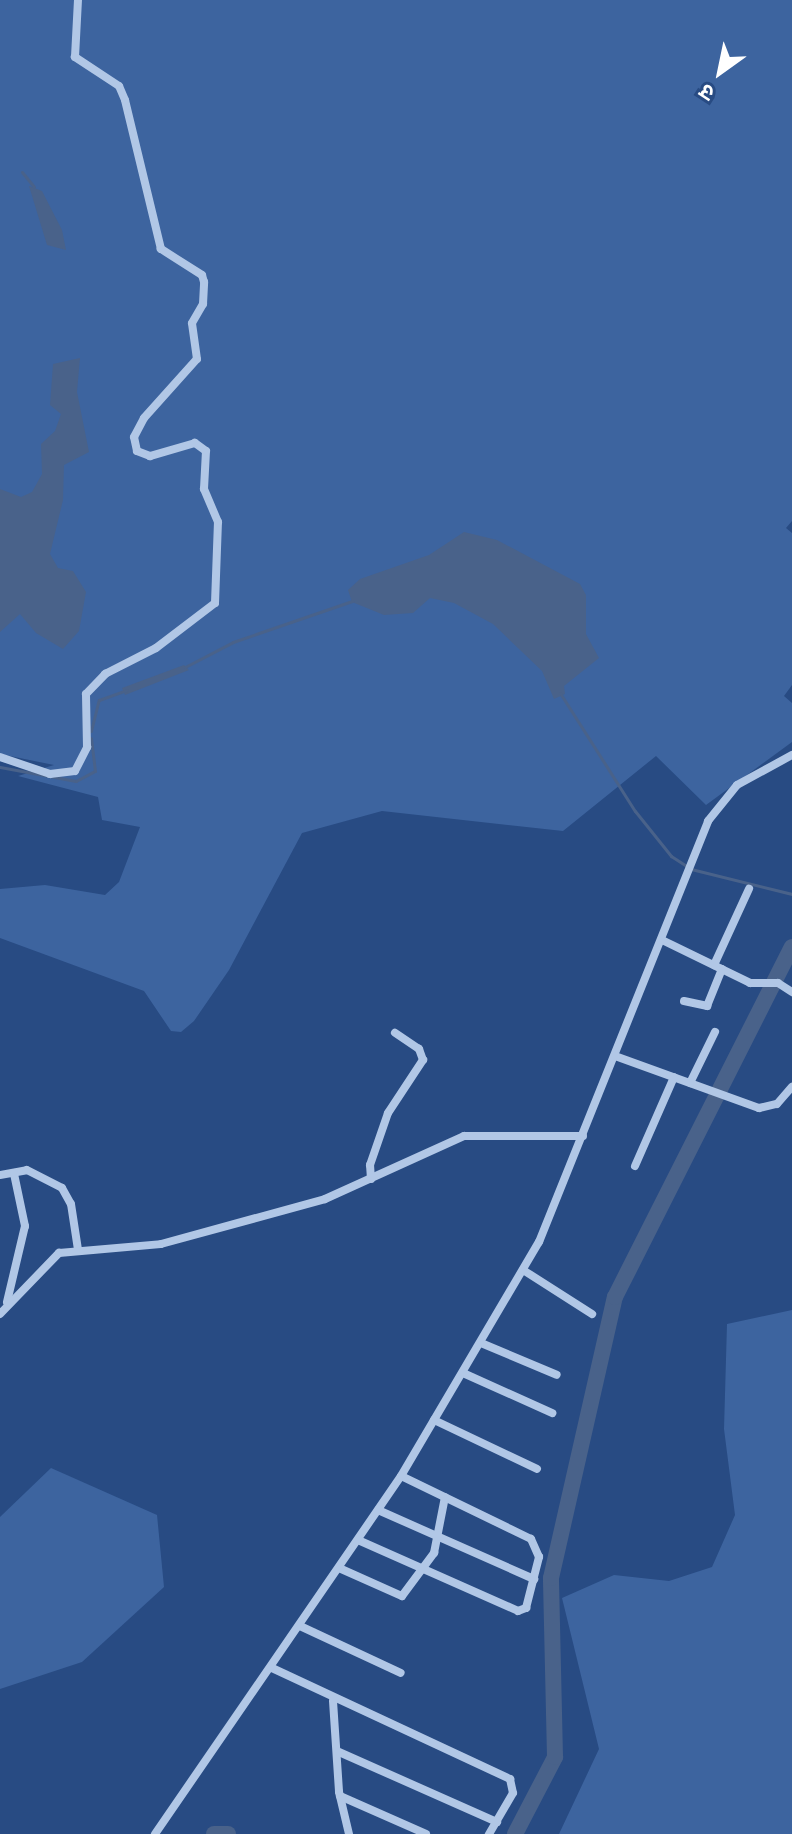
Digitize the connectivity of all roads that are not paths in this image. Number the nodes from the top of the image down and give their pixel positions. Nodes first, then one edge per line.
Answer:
1 (78, 0) edge
2 (792, 755) edge
3 (0, 757) edge
4 (749, 889) dead end
5 (662, 940) junction
6 (718, 967) junction
7 (792, 992) edge
8 (684, 1001) dead end
9 (715, 1032) dead end
10 (395, 1033) dead end
11 (615, 1056) junction
12 (674, 1077) junction
13 (695, 1085) junction
14 (792, 1088) edge
15 (583, 1136) junction
16 (635, 1166) dead end
17 (14, 1174) junction
18 (0, 1175) edge
19 (371, 1179) junction
20 (78, 1250) junction
21 (523, 1270) junction
22 (6, 1306) junction
23 (0, 1314) edge
24 (592, 1314) dead end
25 (481, 1343) junction
26 (463, 1373) junction
27 (557, 1375) dead end
28 (552, 1413) dead end
29 (434, 1420) junction
30 (537, 1469) dead end
31 (401, 1476) junction
32 (445, 1497) junction
33 (378, 1510) junction
34 (437, 1537) junction
35 (358, 1540) junction
36 (339, 1568) junction
37 (423, 1569) junction
38 (534, 1579) junction
39 (300, 1626) junction
40 (272, 1668) junction
41 (401, 1673) dead end
42 (333, 1701) junction
43 (339, 1752) junction
44 (340, 1796) junction
45 (497, 1822) junction
46 (155, 1834) edge
47 (349, 1834) edge
48 (426, 1834) edge
49 (489, 1834) edge

1 - 3 street
2 - 5 street
4 - 6 street
5 - 6 street
5 - 11 street
6 - 7 street
6 - 8 street
9 - 13 street
10 - 19 street
11 - 12 street
11 - 15 street
12 - 13 street
12 - 16 street
13 - 14 street
15 - 19 street
15 - 21 street
17 - 18 street
17 - 20 street
17 - 22 street
19 - 20 street
20 - 22 street
21 - 24 street
21 - 25 street
22 - 23 street
25 - 26 street
25 - 27 street
26 - 28 street
26 - 29 street
29 - 30 street
29 - 31 street
31 - 32 street
31 - 33 street
32 - 34 street
32 - 38 street
33 - 34 street
33 - 35 street
34 - 37 street
34 - 38 street
35 - 36 street
35 - 37 street
36 - 37 street
36 - 39 street
37 - 38 street
39 - 40 street
39 - 41 street
40 - 42 street
40 - 46 street
42 - 43 street
42 - 45 street
43 - 44 street
43 - 45 street
44 - 47 street
44 - 48 street
45 - 49 street

